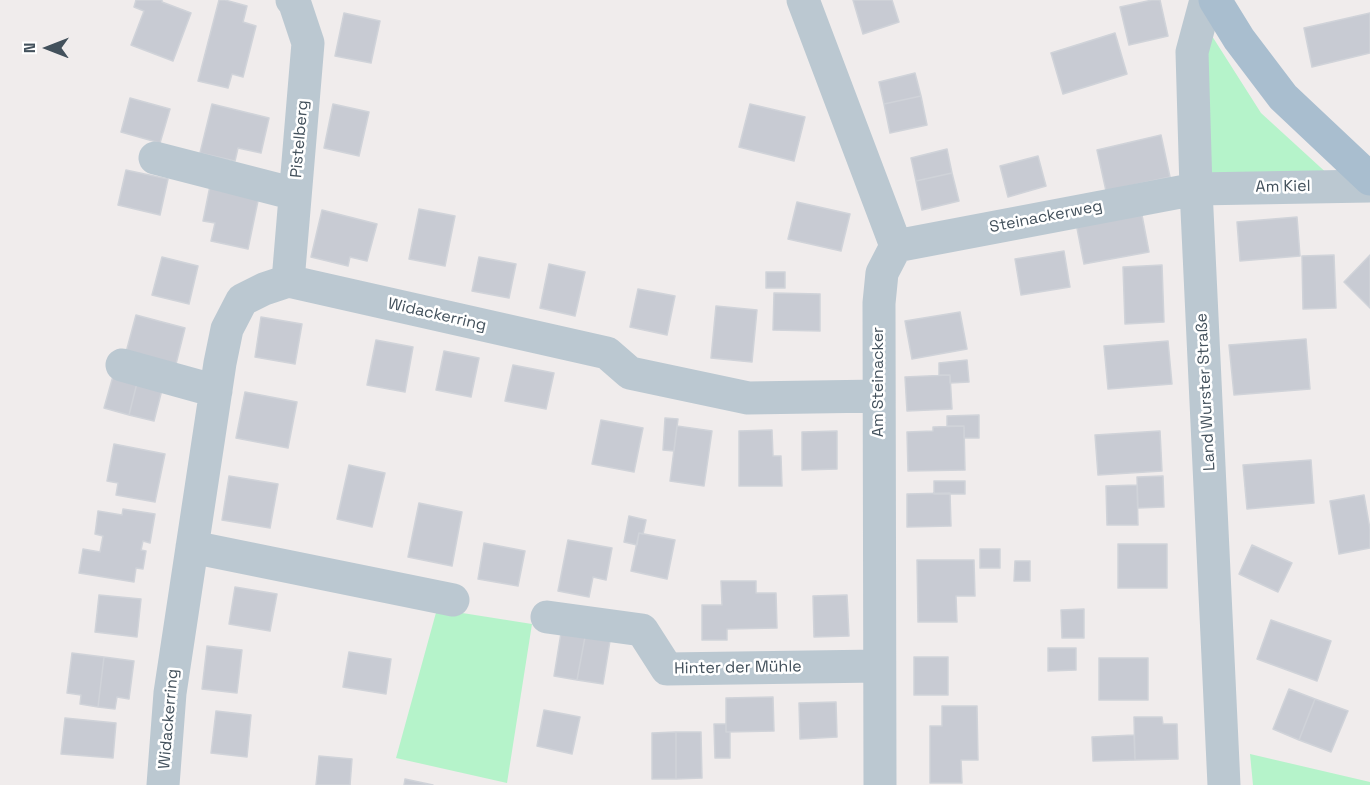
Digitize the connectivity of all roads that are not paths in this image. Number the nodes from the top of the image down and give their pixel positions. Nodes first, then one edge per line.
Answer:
1 (292, 0) edge
2 (803, 0) edge
3 (1206, 0) edge
4 (1215, 0) edge
5 (158, 155) dead end
6 (1370, 179) edge
7 (1370, 186) edge
8 (1196, 189) junction
9 (295, 191) junction
10 (896, 246) junction
11 (288, 281) junction
12 (122, 365) dead end
13 (216, 391) junction
14 (879, 396) junction
15 (192, 547) junction
16 (453, 600) dead end
17 (547, 617) dead end
18 (879, 666) junction
19 (164, 785) edge
20 (880, 785) edge
21 (1224, 785) edge

1 - 9 street, Pistelberg
2 - 10 street
3 - 8 street, Land Wurster Straße
4 - 6 main road
5 - 9 street
7 - 8 street, Am Kiel
8 - 10 street, Steinackerweg
8 - 21 street, Land Wurster Straße
9 - 11 street, Pistelberg
10 - 14 street, Am Steinacker
11 - 13 street, Widackerring
11 - 14 street, Widackerring
12 - 13 street
13 - 15 street, Widackerring
14 - 18 street, Am Steinacker
15 - 16 street
15 - 19 street, Widackerring
17 - 18 street, Hinter der Mühle
18 - 20 street, Am Steinacker

